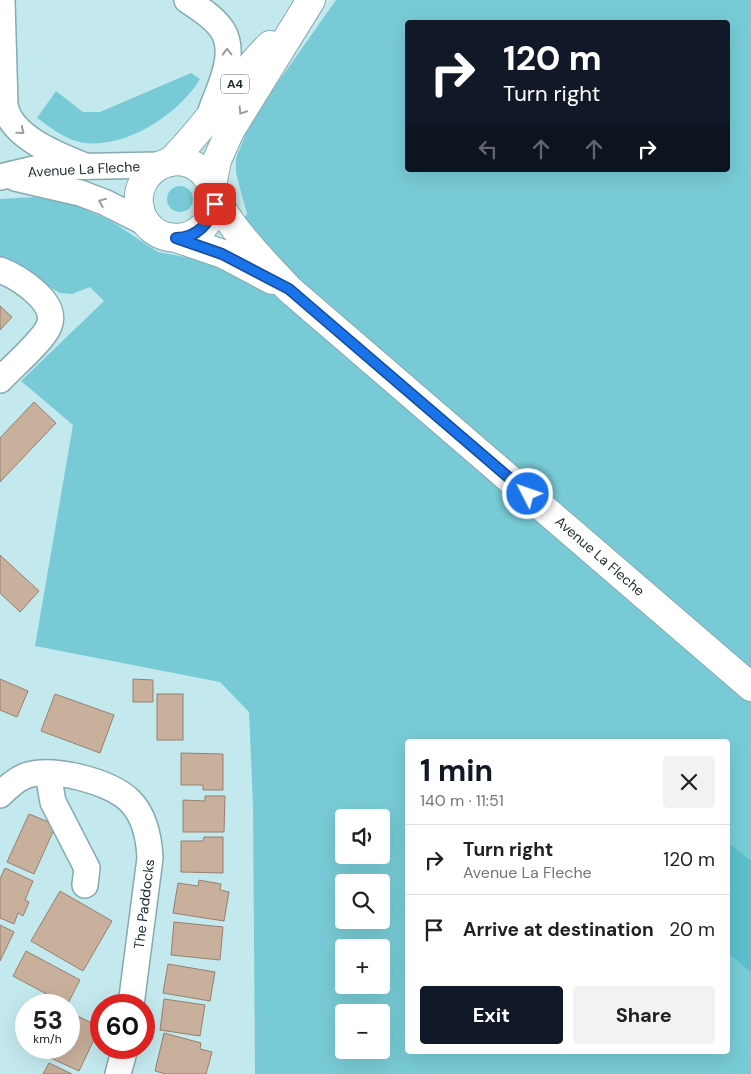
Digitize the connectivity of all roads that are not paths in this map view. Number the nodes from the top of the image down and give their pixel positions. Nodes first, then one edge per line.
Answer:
1 (2, 0) edge
2 (188, 0) edge
3 (308, 5) edge
4 (210, 116) junction
5 (165, 164) junction
6 (85, 166) junction
7 (4, 177) edge
8 (214, 190) junction
9 (146, 223) junction
10 (176, 238) junction
11 (0, 270) edge
12 (289, 289) junction
13 (0, 380) edge
14 (751, 686) edge
15 (48, 774) junction
16 (0, 795) edge
17 (85, 885) dead end
18 (132, 994) edge
19 (122, 1059) edge
20 (118, 1074) edge

1 -> 6 street
4 -> 2 street
3 - 4 main road, A4
3 -> 8 main road, A4
4 - 5 main road, A4
5 - 6 street, Avenue La Fleche
5 - 8 main road, Avenue La Fleche
5 - 9 main road, Avenue La Fleche / A4
6 - 7 street, Avenue La Fleche
9 -> 7 street, Avenue La Fleche
8 - 10 main road, A4
8 - 12 main road, Avenue La Fleche
9 - 10 main road, Avenue La Fleche
10 - 12 main road, Avenue La Fleche
11 - 13 street
12 - 14 main road, Avenue La Fleche
15 - 16 street, The Paddocks
15 - 17 street
15 - 18 street, The Paddocks
19 - 20 street

